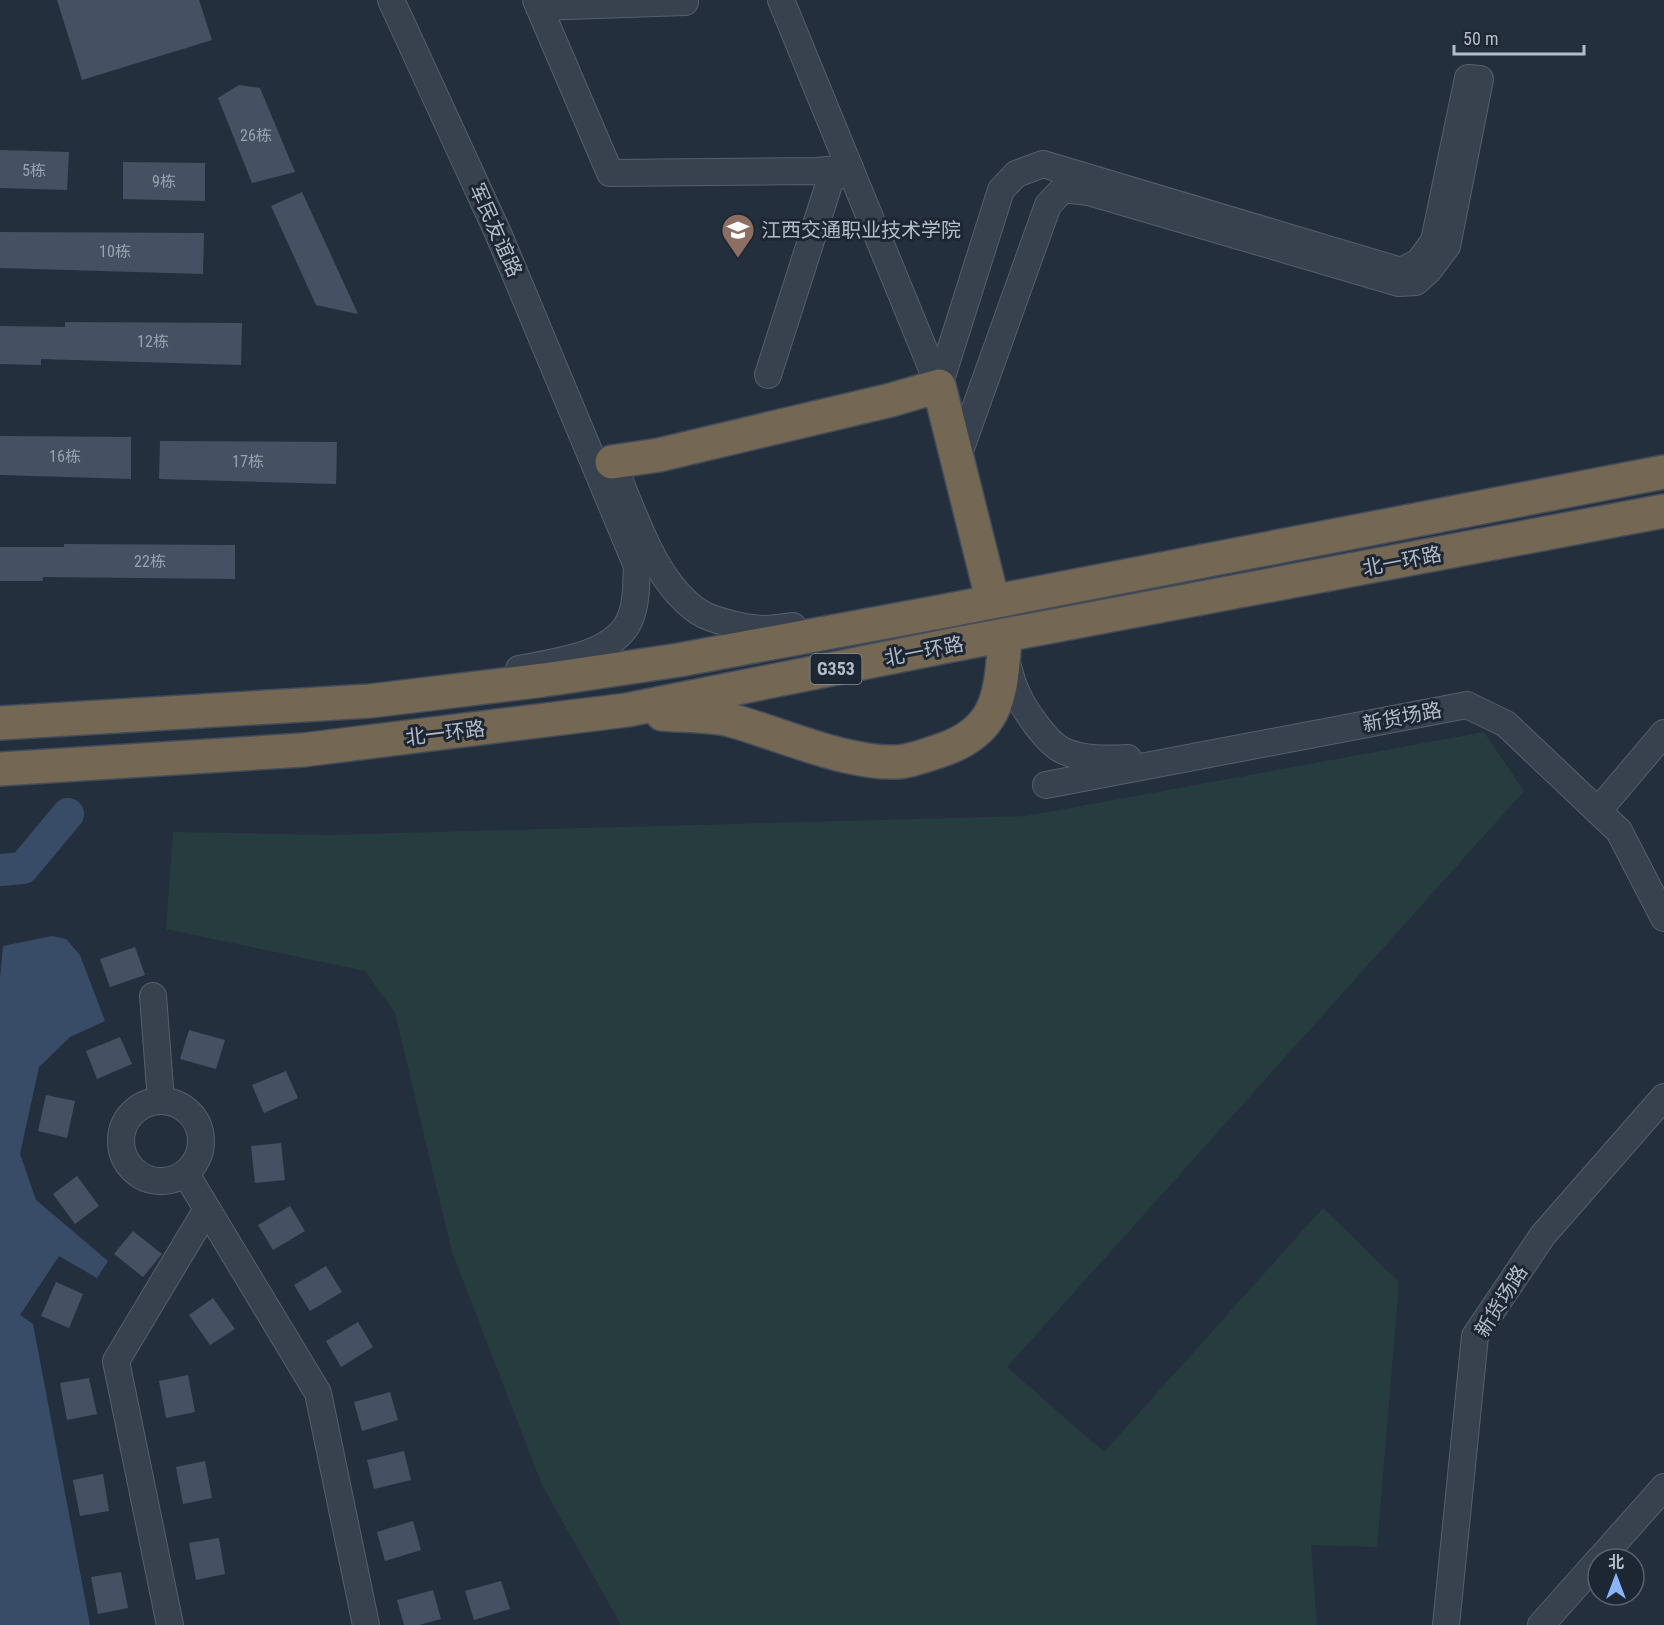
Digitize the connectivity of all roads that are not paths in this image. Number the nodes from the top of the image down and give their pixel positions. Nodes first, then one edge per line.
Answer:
1 (391, 0) edge
2 (409, 0) edge
3 (685, 0) edge
4 (781, 0) edge
5 (537, 4) edge
6 (850, 168) junction
7 (768, 375) dead end
8 (939, 386) junction
9 (957, 459) junction
10 (603, 463) junction
11 (1662, 472) edge
12 (1664, 511) edge
13 (989, 586) dead end
14 (945, 612) junction
15 (1004, 650) joint
16 (370, 701) junction
17 (627, 710) junction
18 (0, 723) edge
19 (1664, 733) edge
20 (1234, 749) junction
21 (0, 769) edge
22 (1046, 785) dead end
23 (1598, 811) junction
24 (1664, 918) edge
25 (153, 996) dead end
26 (1664, 1097) edge
27 (161, 1101) junction
28 (186, 1174) junction
29 (207, 1209) junction
30 (1664, 1487) edge
31 (1611, 1547) edge
32 (1586, 1575) edge
33 (170, 1625) edge
34 (366, 1625) edge
35 (1446, 1625) edge
36 (1541, 1625) edge

1 - 10 street, 军民友谊路
2 - 10 street, 军民友谊路
3 - 5 street
4 - 6 street
5 - 6 street
6 - 7 street
6 - 8 street
8 - 9 highway
8 - 9 street
8 - 10 highway
9 - 13 highway
10 - 14 street
10 - 16 street
11 - 14 highway, 北一环路 / G353
12 - 17 highway, 北一环路 / G353
14 - 16 highway, 北一环路 / G353
15 - 17 highway
15 - 20 street
16 - 18 highway, 北一环路 / G353
17 - 21 highway, 北一环路 / G353
19 - 23 street
20 - 22 street, 新货场路
20 - 23 street, 新货场路
23 - 24 street, 新货场路
25 - 27 street
26 - 35 street, 新货场路
27 - 28 street
27 - 28 street
28 - 29 street
29 - 33 street
29 - 34 street
30 - 31 street
32 - 36 street

